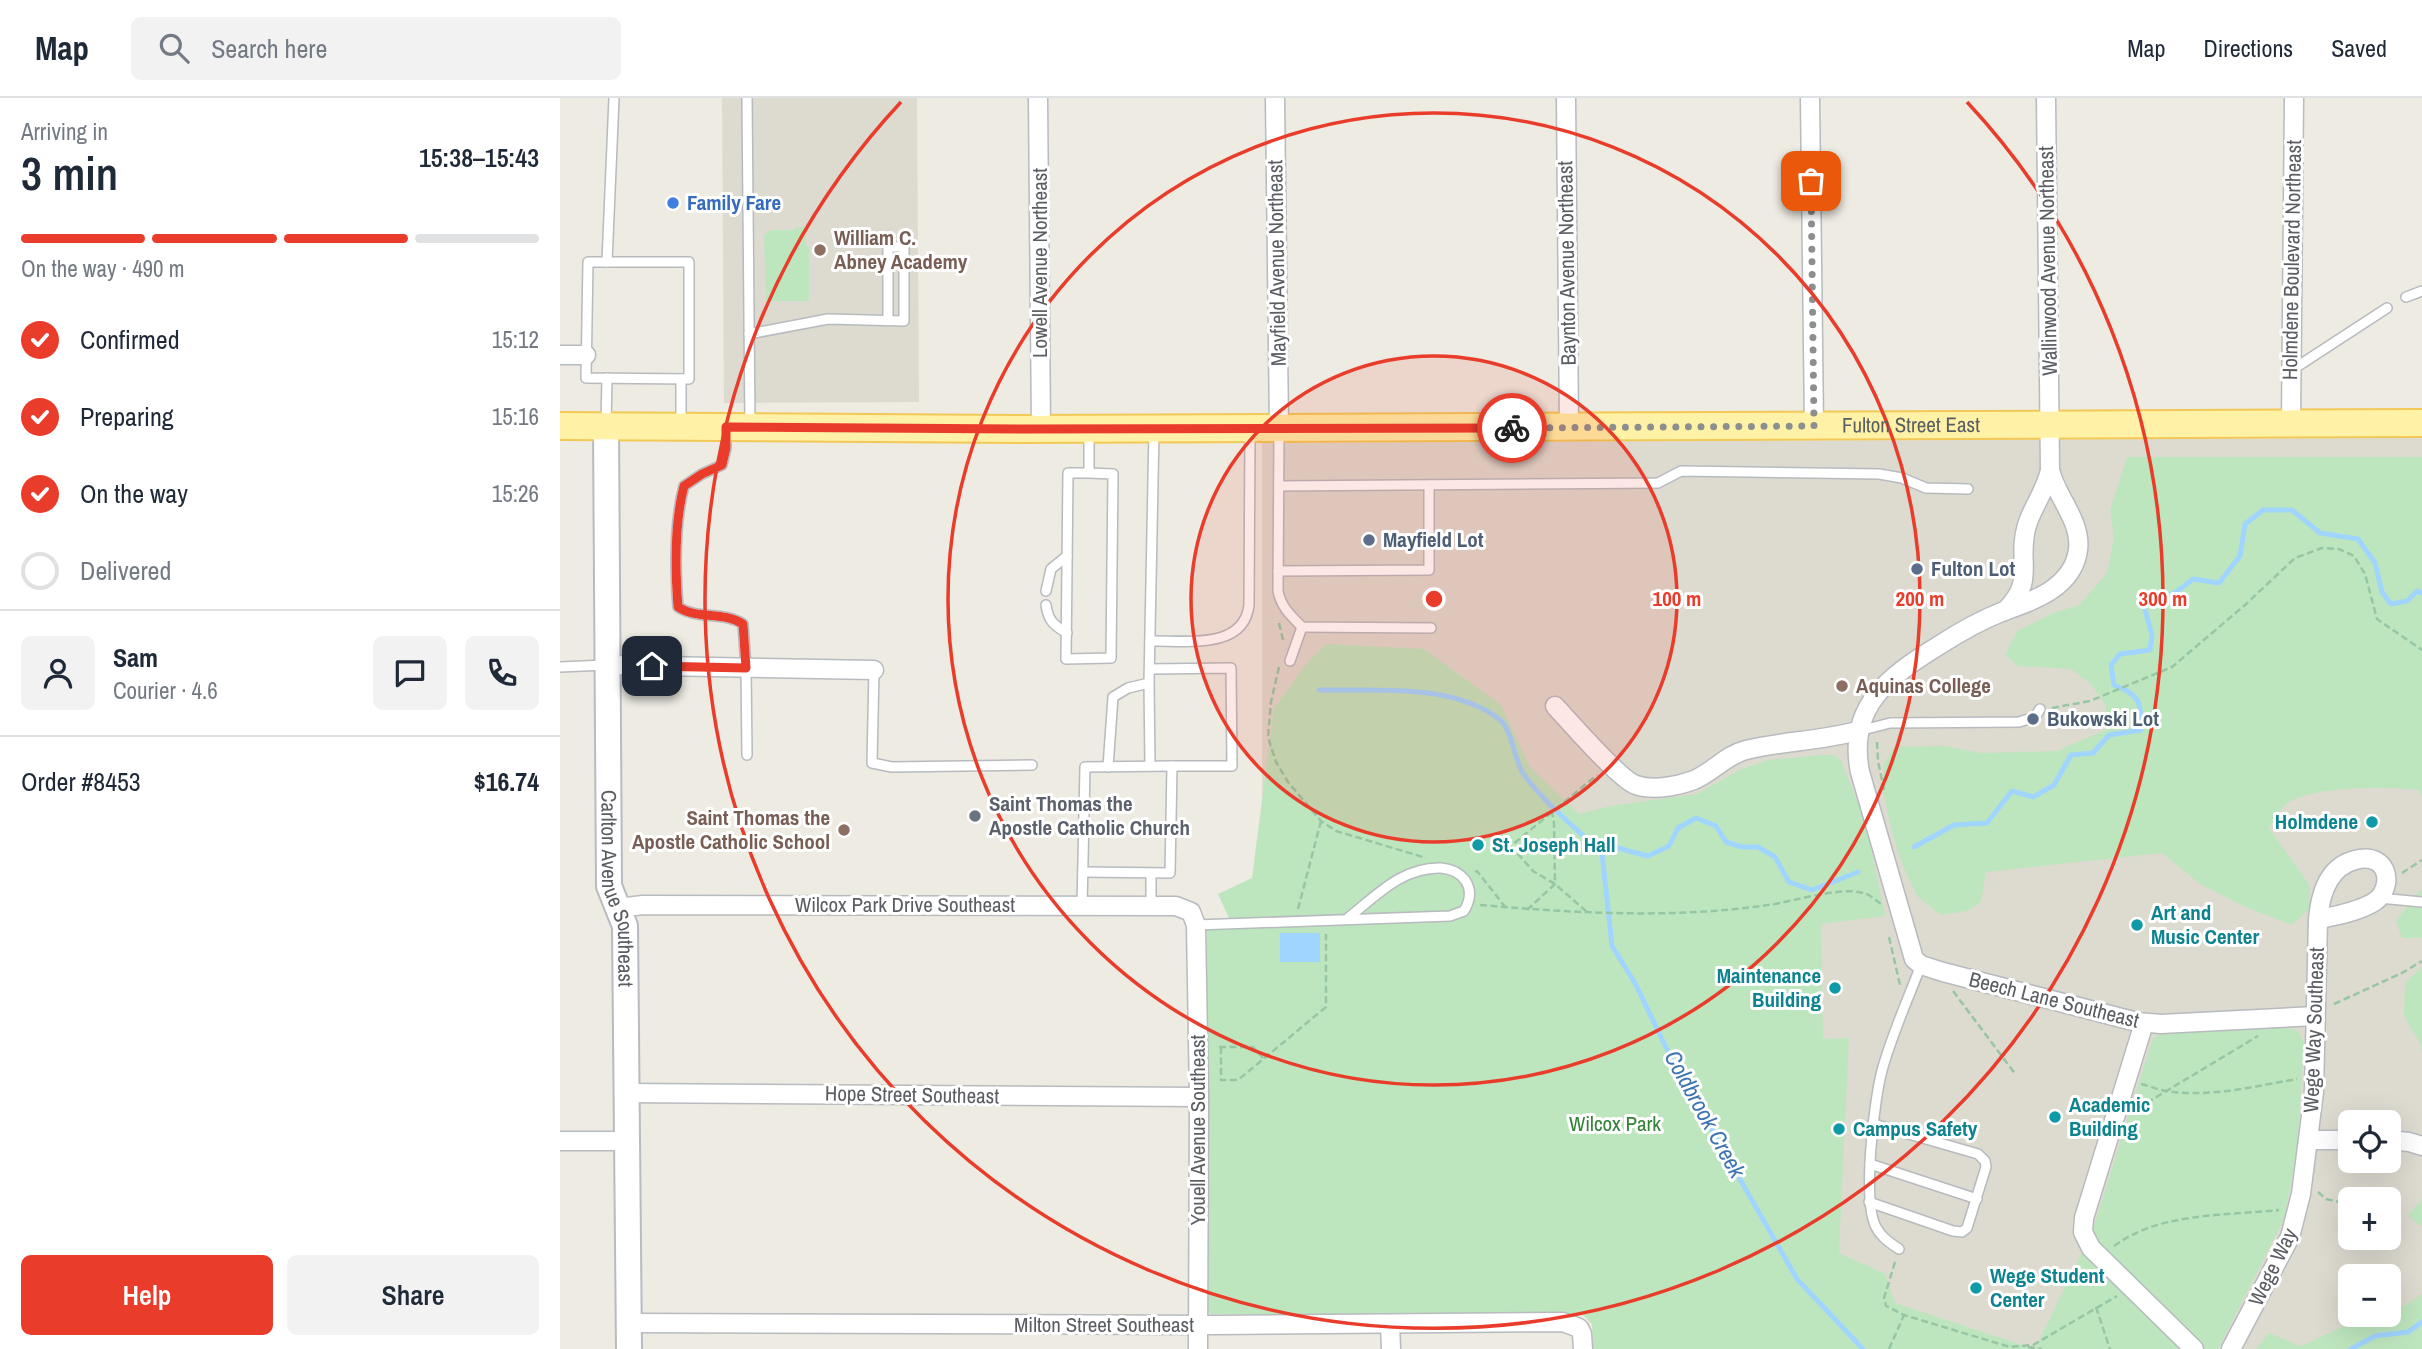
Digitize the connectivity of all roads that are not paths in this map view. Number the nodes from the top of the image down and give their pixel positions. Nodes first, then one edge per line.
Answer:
1 (614, 98) edge
2 (747, 98) edge
3 (1038, 98) edge
4 (1275, 98) edge
5 (1566, 98) edge
6 (1810, 98) edge
7 (2046, 98) edge
8 (2294, 98) edge
9 (607, 262) junction
10 (2422, 291) edge
11 (2406, 297) dead end
12 (2387, 308) dead end
13 (888, 321) junction
14 (749, 334) junction
15 (560, 355) edge
16 (586, 355) junction
17 (2291, 371) junction
18 (607, 378) junction
19 (681, 379) junction
20 (2291, 423) junction
21 (2422, 423) edge
22 (2050, 424) junction
23 (560, 426) edge
24 (606, 426) junction
25 (681, 426) junction
26 (1814, 426) junction
27 (738, 427) junction
28 (1153, 428) junction
29 (1250, 428) junction
30 (1279, 428) junction
31 (1569, 428) junction
32 (1041, 429) junction
33 (1089, 429) junction
34 (2050, 470) junction
35 (1089, 473) junction
36 (1429, 485) junction
37 (1279, 486) junction
38 (1968, 489) dead end
39 (1068, 556) junction
40 (1278, 571) junction
41 (1046, 591) dead end
42 (1046, 605) dead end
43 (2005, 611) junction
44 (1302, 627) junction
45 (1431, 628) dead end
46 (1067, 632) junction
47 (1150, 641) junction
48 (1285, 660) road end
49 (607, 665) junction
50 (560, 667) edge
51 (746, 668) junction
52 (1150, 669) junction
53 (874, 670) joint
54 (1149, 683) junction
55 (1555, 706) dead end
56 (2040, 709) road end
57 (1857, 731) junction
58 (747, 755) dead end
59 (1032, 765) dead end
60 (1150, 766) junction
61 (1172, 766) junction
62 (1108, 767) junction
63 (1083, 872) junction
64 (1151, 873) junction
65 (2379, 898) junction
66 (2422, 902) edge
67 (1082, 906) junction
68 (1151, 906) junction
69 (618, 908) junction
70 (1193, 918) junction
71 (1348, 918) junction
72 (2318, 920) junction
73 (1921, 965) junction
74 (2322, 1011) junction
75 (2144, 1023) junction
76 (625, 1093) junction
77 (1199, 1097) junction
78 (1874, 1124) junction
79 (2310, 1140) junction
80 (2338, 1140) edge
81 (560, 1141) edge
82 (625, 1141) junction
83 (2401, 1141) edge
84 (2422, 1146) edge
85 (1870, 1164) junction
86 (1977, 1199) junction
87 (1869, 1202) junction
88 (1899, 1249) road end
89 (628, 1323) junction
90 (1390, 1324) junction
91 (1198, 1325) junction
92 (629, 1349) edge
93 (1198, 1349) edge
94 (1391, 1349) edge
95 (1583, 1349) edge
96 (2194, 1349) edge
97 (2231, 1349) edge

1 - 9 lane
2 - 14 lane
3 - 32 street, Lowell Avenue Northeast
4 - 30 street, Mayfield Avenue Northeast
5 - 31 street, Baynton Avenue Northeast
6 - 26 street
7 - 22 street, Wallinwood Avenue Northeast
8 - 17 street, Holmdene Boulevard Northeast
9 - 16 lane
9 - 19 lane
10 - 11 lane
12 - 17 lane
13 - 13 lane
13 - 14 lane
14 - 27 lane
15 - 16 street
16 - 18 lane
17 - 20 street, Holmdene Boulevard Northeast
18 - 19 lane
18 - 24 lane
19 - 25 lane
20 - 21 main road, Fulton Street East
20 - 22 main road, Fulton Street East
22 - 26 main road, Fulton Street East
22 - 34 street, Wallinwood Avenue Northeast
23 - 24 main road, Fulton Street East
24 - 25 main road, Fulton Street East
24 - 49 street, Carlton Avenue Southeast
25 - 27 main road, Fulton Street East
26 - 31 main road, Fulton Street East
27 - 32 main road, Fulton Street East
27 - 51 lane
28 - 29 main road, Fulton Street East
28 - 33 main road, Fulton Street East
28 - 47 lane
29 - 30 main road, Fulton Street East
29 - 47 lane
30 - 31 main road, Fulton Street East
30 - 37 lane
32 - 33 main road, Fulton Street East
33 - 35 lane
34 - 43 street
34 - 43 street
35 - 39 lane
35 - 46 lane
36 - 37 lane
36 - 38 lane
36 - 40 lane
37 - 40 lane
39 - 41 lane
39 - 46 lane
40 - 44 lane
42 - 46 lane
43 - 57 street
44 - 45 lane
44 - 48 lane
47 - 52 lane
49 - 50 lane
49 - 51 street
49 - 69 street, Carlton Avenue Southeast
51 - 53 street
51 - 58 lane
52 - 54 lane
52 - 61 lane
53 - 59 lane
54 - 60 lane
54 - 62 lane
55 - 57 street
56 - 57 lane
57 - 73 street
60 - 61 lane
60 - 62 lane
61 - 64 lane
62 - 63 lane
63 - 64 lane
63 - 67 lane
64 - 68 lane
65 - 66 lane
65 - 72 street, Wege Way Southeast
65 - 72 street, Wege Way Southeast
67 - 68 street, Wilcox Park Drive Southeast
67 - 69 street, Wilcox Park Drive Southeast
68 - 70 street, Wilcox Park Drive Southeast
69 - 76 street, Carlton Avenue Southeast
70 - 71 lane
70 - 77 street, Youell Avenue Southeast
71 - 71 lane
72 - 74 street, Wege Way Southeast
73 - 75 street, Beech Lane Southeast
73 - 78 lane
74 - 75 street, Beech Lane Southeast
74 - 79 street, Wege Way Southeast
75 - 96 street
76 - 77 street, Hope Street Southeast
76 - 82 street, Carlton Avenue Southeast
77 - 91 street, Youell Avenue Southeast
78 - 85 lane
78 - 86 lane
79 - 80 street
79 - 97 street, Wege Way
81 - 82 street
82 - 89 street, Carlton Avenue Southeast
83 - 84 street
85 - 86 lane
85 - 87 lane
86 - 87 lane
87 - 88 lane
89 - 91 street, Milton Street Southeast
89 - 92 street, Carlton Avenue Southeast
90 - 91 street, Milton Street Southeast
90 - 94 street
90 - 95 street, Milton Street Southeast
91 - 93 street, Youell Avenue Southeast

